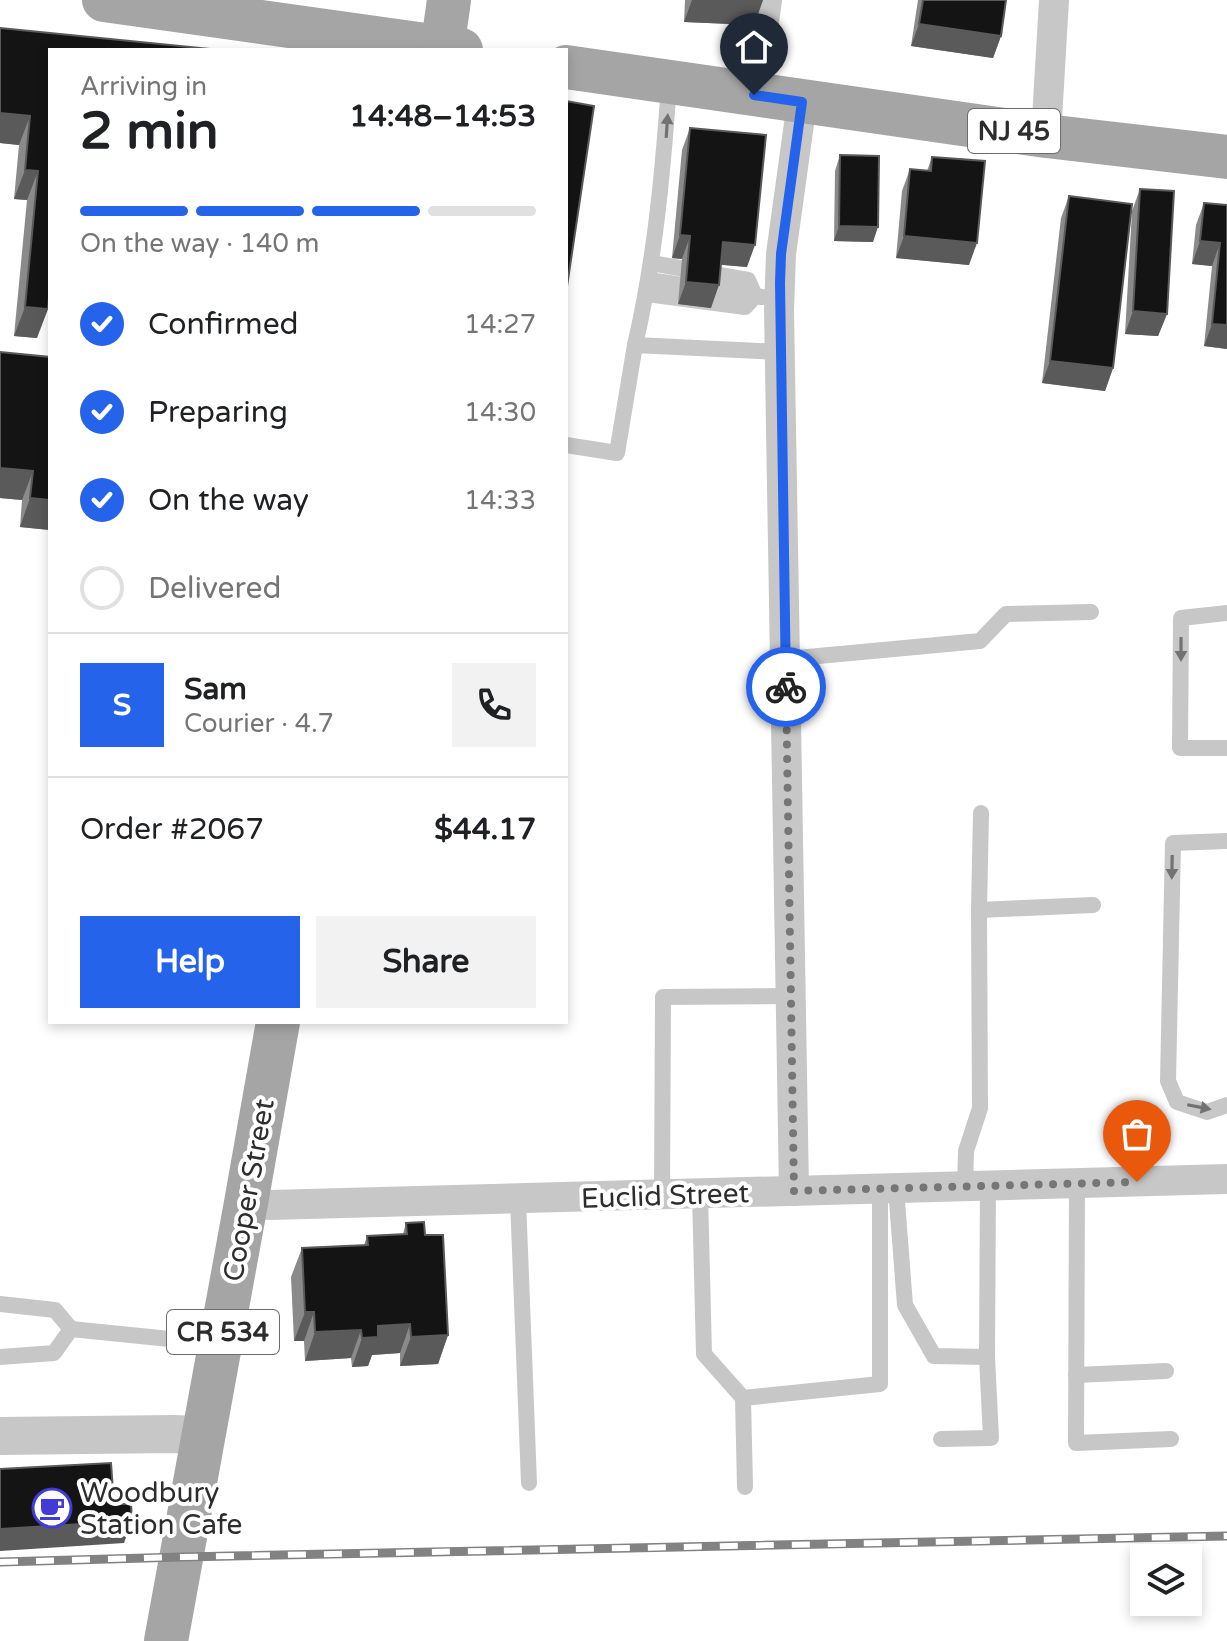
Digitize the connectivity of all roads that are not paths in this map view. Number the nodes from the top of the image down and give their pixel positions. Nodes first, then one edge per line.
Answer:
1 (104, 0) edge
2 (449, 0) edge
3 (767, 0) edge
4 (1054, 0) edge
5 (442, 48) edge
6 (449, 48) edge
7 (568, 67) edge
8 (670, 82) junction
9 (754, 95) junction
10 (802, 102) junction
11 (1046, 136) junction
12 (1227, 157) edge
13 (649, 279) junction
14 (767, 298) junction
15 (635, 345) junction
16 (780, 352) junction
17 (568, 445) edge
18 (1091, 612) dead end
19 (1227, 613) edge
20 (786, 659) junction
21 (1227, 748) edge
22 (981, 813) dead end
23 (1227, 841) edge
24 (1093, 905) dead end
25 (979, 910) junction
26 (791, 996) junction
27 (278, 1024) edge
28 (1227, 1105) edge
29 (1227, 1179) edge
30 (1077, 1183) junction
31 (976, 1186) junction
32 (888, 1189) junction
33 (794, 1191) junction
34 (700, 1194) junction
35 (662, 1195) junction
36 (518, 1199) junction
37 (246, 1203) junction
38 (0, 1304) edge
39 (71, 1329) junction
40 (220, 1344) junction
41 (0, 1357) edge
42 (987, 1357) junction
43 (1166, 1371) dead end
44 (1076, 1375) junction
45 (743, 1398) junction
46 (204, 1435) junction
47 (0, 1436) edge
48 (941, 1439) dead end
49 (1171, 1439) dead end
50 (529, 1483) dead end
51 (745, 1487) dead end
52 (166, 1641) edge

1 - 5 main road
2 - 6 main road
3 - 9 street
4 - 11 street
7 - 8 main road, NJ 45
8 - 9 main road, NJ 45
13 -> 8 lane
9 - 10 main road, NJ 45
10 - 11 main road, NJ 45
10 - 14 street
11 - 12 main road, NJ 45
13 - 14 lane
13 - 14 lane
13 - 15 lane
14 - 16 street
15 - 16 lane
15 - 17 lane
16 - 20 street
18 - 20 lane
19 -> 21 lane
20 - 26 street
22 - 25 lane
23 -> 28 lane
24 - 25 lane
25 - 31 lane
26 - 33 street
26 - 35 lane
27 - 37 main road, Cooper Street / CR 534
29 - 30 street, Euclid Street
30 - 31 street, Euclid Street
30 - 44 lane
31 - 32 street, Euclid Street
31 - 42 lane
32 - 33 street, Euclid Street
32 - 42 lane
32 - 45 lane
33 - 34 street, Euclid Street
34 - 35 street, Euclid Street
34 - 45 lane
35 - 36 street, Euclid Street
36 - 37 street, Euclid Street
36 - 50 lane
37 - 40 main road, Cooper Street / CR 534
38 - 39 lane
39 - 40 lane
39 - 41 lane
40 - 46 main road, Cooper Street / CR 534
42 - 48 lane
43 - 44 lane
44 - 49 lane
45 - 51 lane
46 - 47 street
46 - 52 main road, Cooper Street / CR 534

